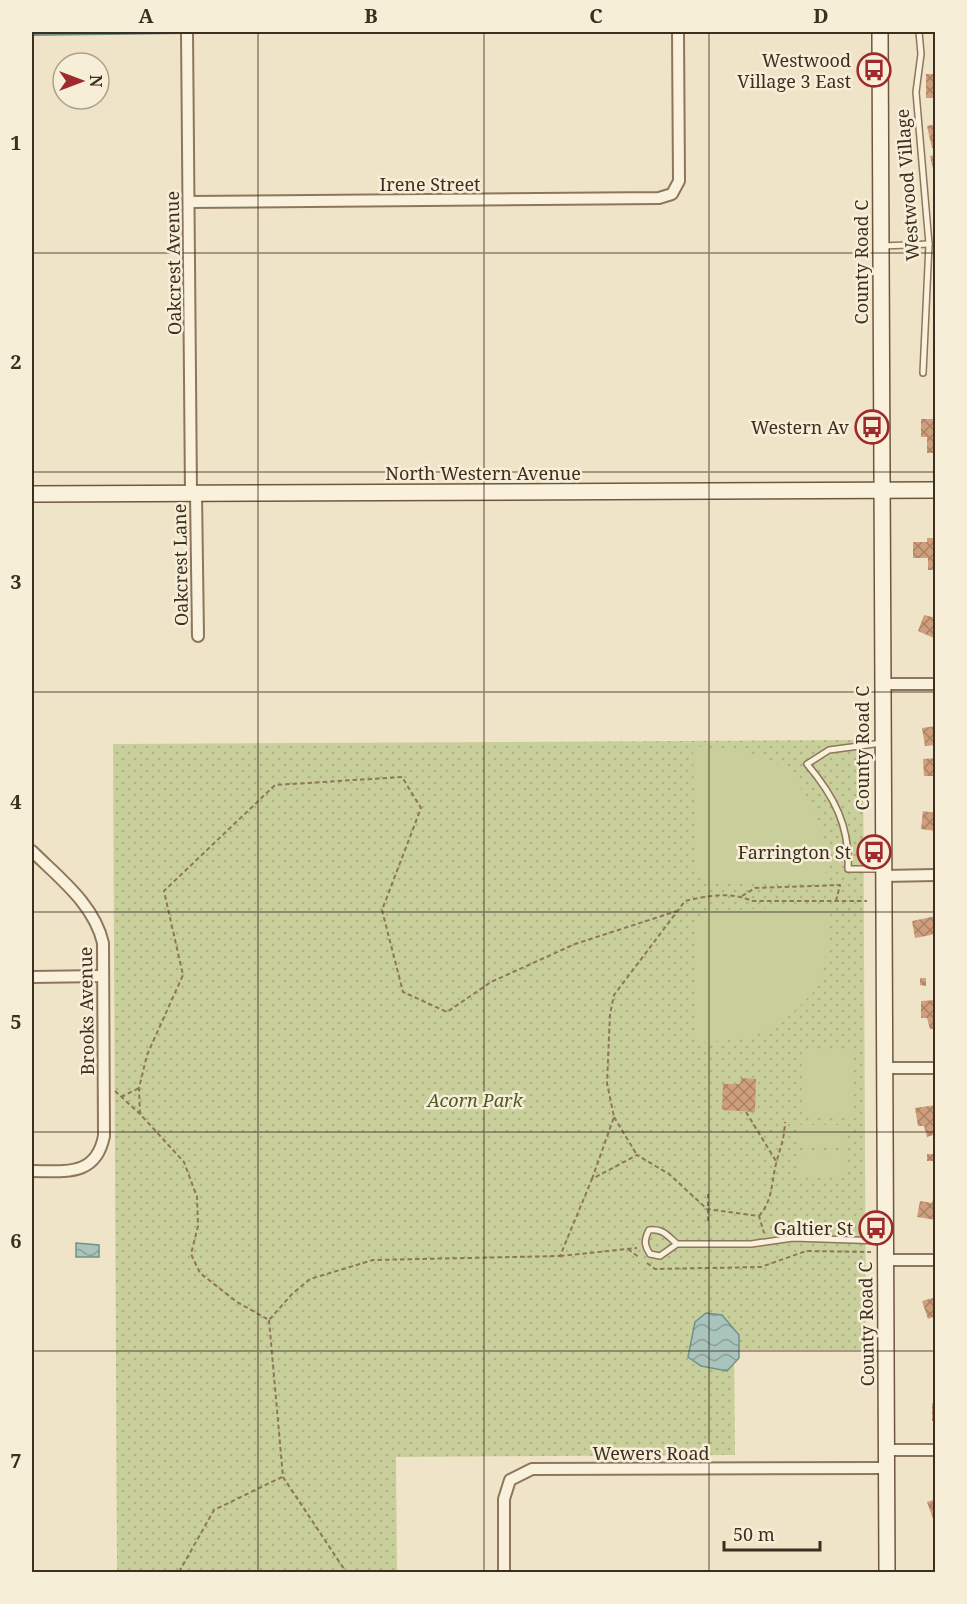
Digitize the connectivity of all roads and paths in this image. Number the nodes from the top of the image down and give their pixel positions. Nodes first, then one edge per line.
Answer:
1 (187, 32) edge
2 (678, 32) edge
3 (880, 32) edge
4 (919, 32) edge
5 (189, 202) junction
6 (929, 244) junction
7 (881, 246) junction
8 (923, 373) dead end
9 (880, 490) junction
10 (936, 490) edge
11 (193, 493) junction
12 (32, 494) edge
13 (198, 636) dead end
14 (881, 684) junction
15 (936, 684) edge
16 (882, 743) junction
17 (32, 851) edge
18 (883, 872) junction
19 (936, 875) edge
20 (742, 896) junction
21 (836, 902) junction
22 (867, 902) dead end
23 (677, 911) junction
24 (103, 976) junction
25 (32, 977) edge
26 (883, 1068) junction
27 (936, 1068) edge
28 (104, 1082) junction
29 (139, 1088) junction
30 (121, 1097) junction
31 (747, 1112) dead end
32 (140, 1114) junction
33 (614, 1118) junction
34 (785, 1122) dead end
35 (637, 1155) junction
36 (776, 1161) junction
37 (32, 1171) edge
38 (592, 1179) junction
39 (708, 1194) dead end
40 (707, 1209) junction
41 (759, 1216) junction
42 (708, 1224) dead end
43 (766, 1241) junction
44 (884, 1241) junction
45 (677, 1244) junction
46 (645, 1247) junction
47 (628, 1249) junction
48 (560, 1256) junction
49 (878, 1256) junction
50 (936, 1260) edge
51 (269, 1320) junction
52 (888, 1450) junction
53 (936, 1450) edge
54 (888, 1468) junction
55 (283, 1477) junction
56 (179, 1572) edge
57 (346, 1572) edge
58 (504, 1572) edge
59 (887, 1572) edge

1 - 5 street, Oakcrest Avenue
2 - 5 street, Irene Street
3 - 7 main road, County Road C
4 - 6 lane, Westwood Village
5 - 11 street, Oakcrest Avenue
6 - 7 lane
6 - 8 lane, Westwood Village
7 - 9 main road, County Road C
9 - 10 main road, North Western Avenue
9 - 11 main road, North Western Avenue
9 - 14 main road, County Road C
11 - 12 main road, North Western Avenue
11 - 13 street, Oakcrest Lane
14 - 15 street
14 - 16 main road, County Road C
16 - 18 main road, County Road C
16 - 18 lane
17 - 24 street, Brooks Avenue
18 - 19 street
18 - 26 main road, County Road C
20 - 21 path
20 - 21 path
20 - 23 path
21 - 22 path
23 - 29 path
23 - 33 path
24 - 25 street
24 - 28 street, Brooks Avenue
26 - 27 street
26 - 44 main road, County Road C
28 - 30 path
28 - 37 street, Brooks Avenue
29 - 30 path
29 - 32 path
30 - 32 path
31 - 36 path
32 - 51 path
33 - 35 path
33 - 38 path
34 - 36 path
35 - 38 path
35 - 40 path
36 - 41 path
38 - 48 path
39 - 40 path
40 - 41 path
40 - 42 path
41 - 43 path
43 - 44 lane
43 - 45 lane
44 - 49 main road, County Road C
45 - 46 lane
45 - 46 lane
46 - 47 path
47 - 48 path
47 - 49 path
48 - 51 path
49 - 50 street
49 - 52 main road, County Road C
51 - 55 path
52 - 53 street
52 - 54 main road, County Road C
54 - 58 street, Wewers Road
54 - 59 main road, County Road C
55 - 56 path
55 - 57 path

